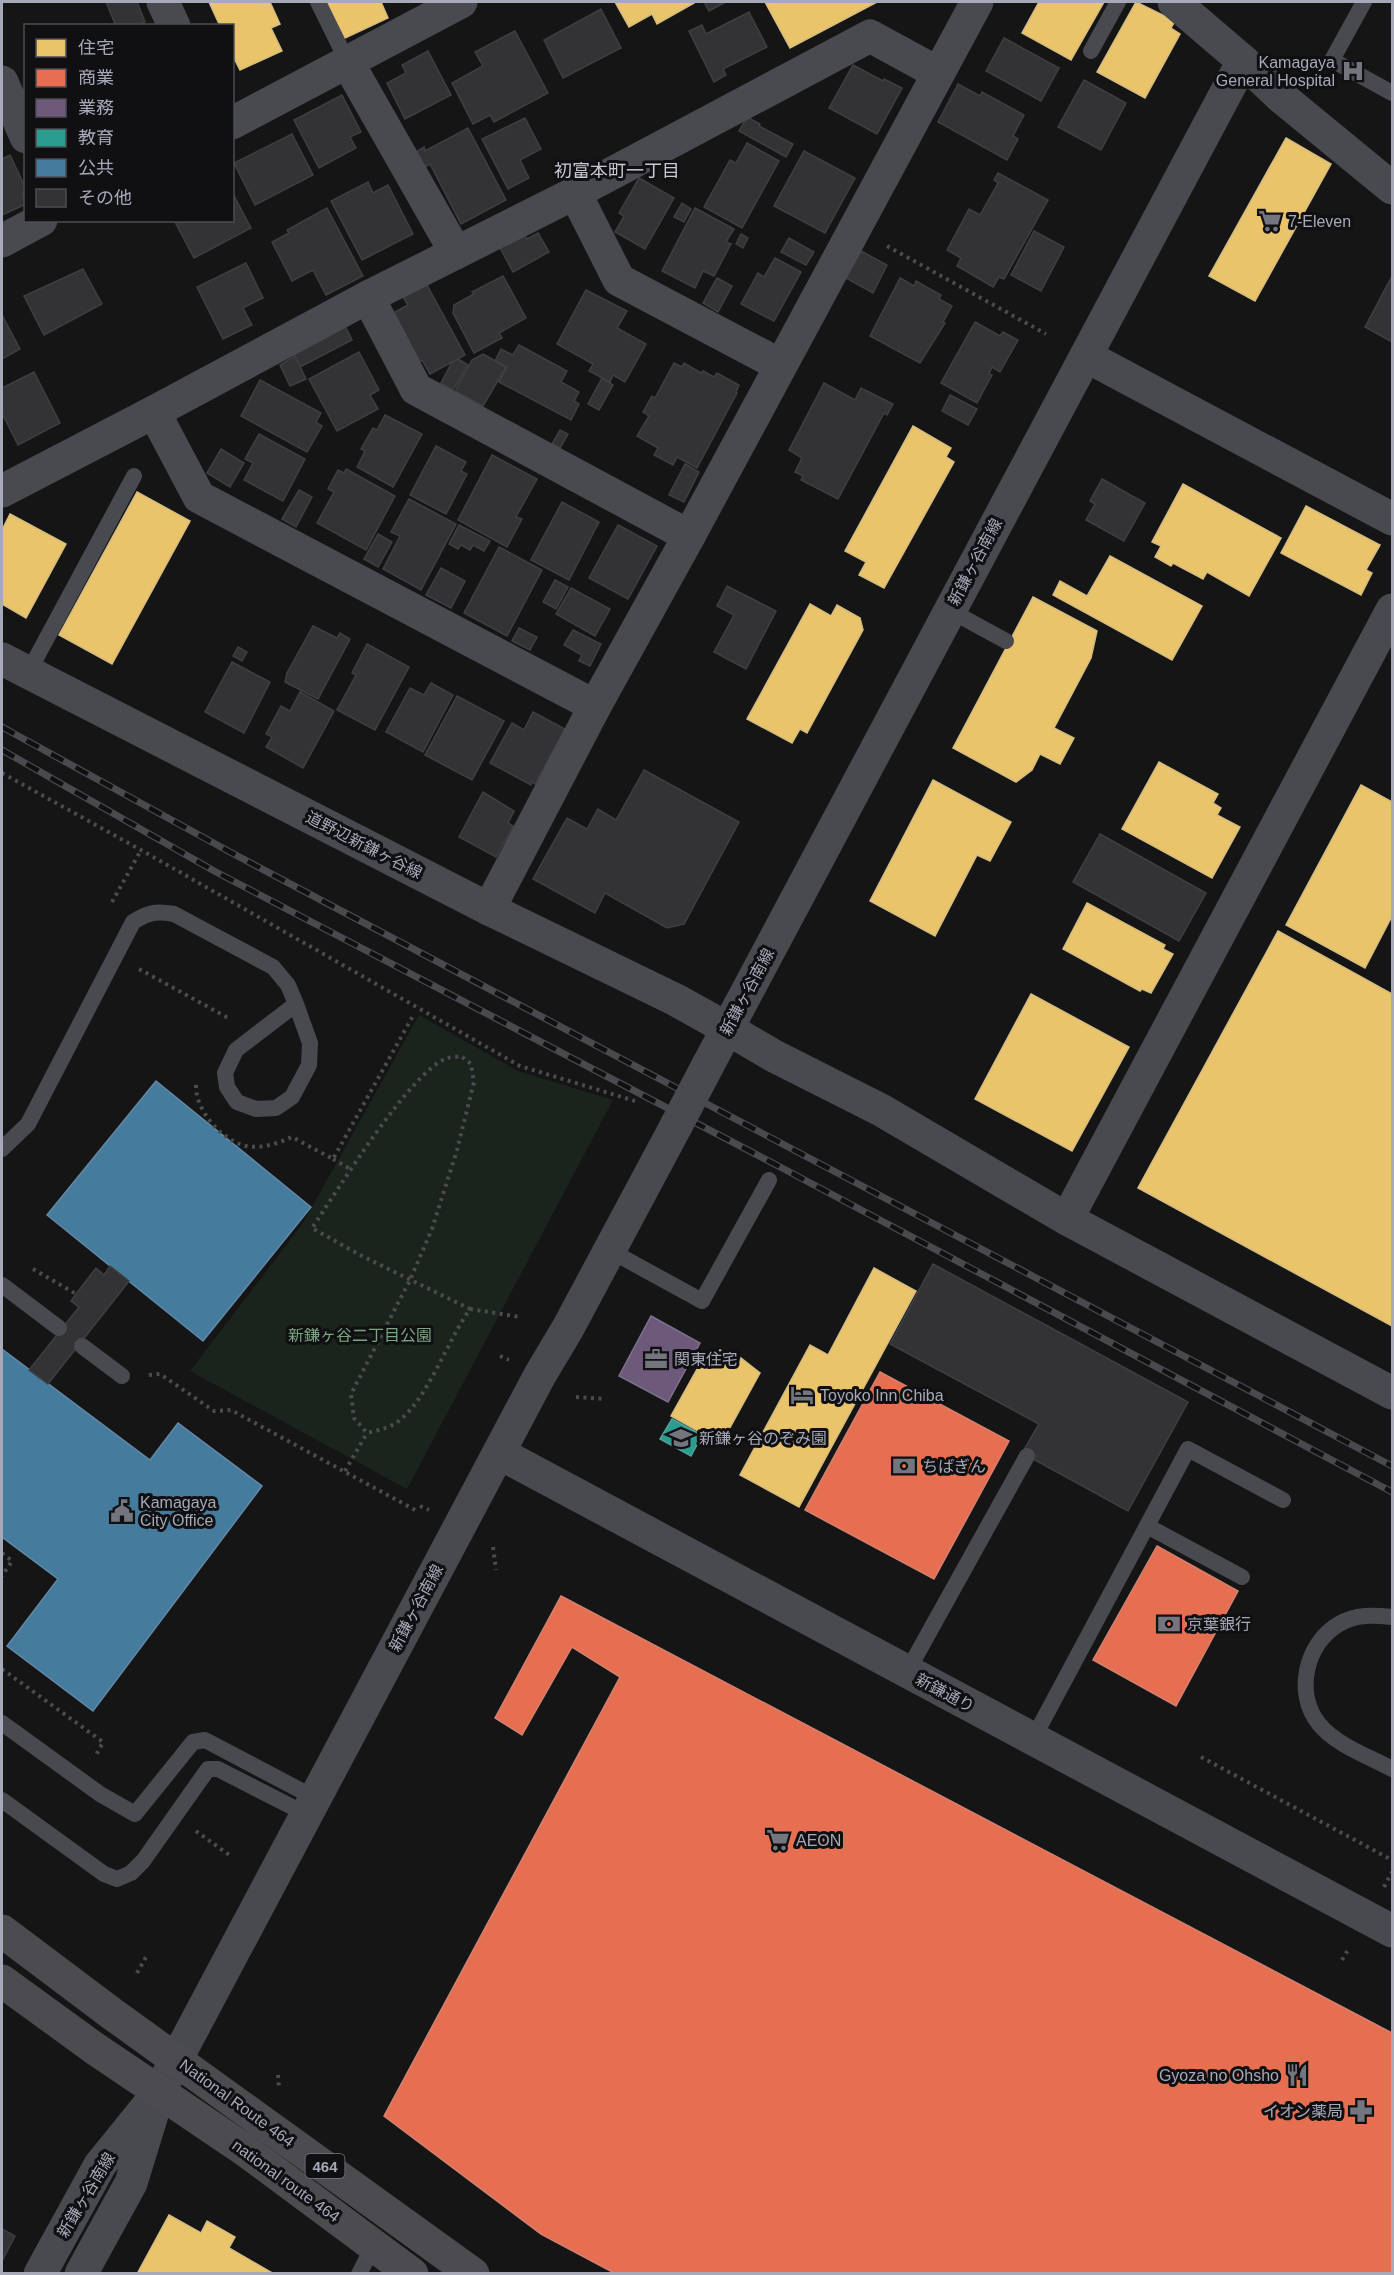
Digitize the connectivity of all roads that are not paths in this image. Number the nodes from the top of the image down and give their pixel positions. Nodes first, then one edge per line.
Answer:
1 (163, 2) edge
2 (318, 2) edge
3 (461, 2) edge
4 (977, 2) edge
5 (1118, 2) edge
6 (1174, 2) edge
7 (1364, 2) edge
8 (415, 13) edge
9 (173, 24) edge
10 (1091, 51) dead end
11 (1243, 61) junction
12 (348, 63) junction
13 (938, 74) junction
14 (2, 82) edge
15 (1392, 93) edge
16 (234, 122) edge
17 (24, 132) edge
18 (1392, 188) edge
19 (575, 194) junction
20 (37, 222) edge
21 (2, 240) edge
22 (456, 252) junction
23 (368, 297) junction
24 (1086, 356) junction
25 (780, 365) junction
26 (154, 412) junction
27 (134, 476) dead end
28 (2, 491) edge
29 (1392, 519) edge
30 (689, 536) junction
31 (950, 610) junction
32 (1392, 610) edge
33 (1006, 641) dead end
34 (15, 666) edge
35 (595, 706) junction
36 (489, 909) junction
37 (297, 1004) junction
38 (728, 1029) junction
39 (2, 1149) edge
40 (769, 1180) dead end
41 (1067, 1219) junction
42 (609, 1250) junction
43 (2, 1285) edge
44 (58, 1328) dead end
45 (82, 1346) dead end
46 (122, 1376) road end
47 (1392, 1393) edge
48 (499, 1454) junction
49 (1027, 1456) dead end
50 (1283, 1500) dead end
51 (1147, 1526) junction
52 (1242, 1577) dead end
53 (1392, 1617) edge
54 (907, 1672) junction
55 (2, 1723) edge
56 (1033, 1739) junction
57 (1392, 1769) edge
58 (2, 1800) edge
59 (310, 1806) junction
60 (2, 1931) edge
61 (1392, 1931) edge
62 (6, 1991) edge
63 (175, 2059) junction
64 (159, 2092) junction
65 (374, 2245) junction
66 (40, 2274) edge
67 (81, 2274) edge
68 (359, 2274) edge
69 (412, 2274) edge
70 (473, 2274) edge

1 - 9 street
2 - 12 lane
3 - 8 street
4 - 13 street
5 - 10 lane
6 - 11 street
7 - 15 lane
8 - 12 street
11 - 18 street
11 - 24 street, 新鎌ヶ谷南線
12 - 16 street
12 - 22 street
13 - 19 street
13 - 25 street
14 - 17 street
19 - 22 street
19 - 25 street
20 - 21 street
22 - 23 street
23 - 26 street
23 - 30 street
24 - 29 street
24 - 31 street, 新鎌ヶ谷南線
25 - 30 street
26 - 28 street
26 - 35 street
27 - 34 lane
30 - 35 street
31 - 33 lane
31 - 38 street, 新鎌ヶ谷南線
32 - 41 street
34 - 36 street, 道野辺新鎌ヶ谷線
35 - 36 street
36 - 38 street, 道野辺新鎌ヶ谷線
37 - 37 lane
37 - 39 lane
38 - 41 street, 道野辺新鎌ヶ谷線
38 - 42 street, 新鎌ヶ谷南線, bridge
40 - 42 lane
41 - 47 street, 道野辺新鎌ヶ谷線
42 - 48 street, 新鎌ヶ谷南線
43 - 44 lane
45 - 46 lane
48 - 54 street, 新鎌通り
48 - 59 street, 新鎌ヶ谷南線
49 - 54 lane
50 - 51 lane
51 - 52 lane
51 - 56 lane
53 - 57 lane
54 - 56 street, 新鎌通り
55 - 59 lane
56 - 61 street, 新鎌通り
58 - 59 lane
59 - 63 street, 新鎌ヶ谷南線
60 - 63 highway, National Route 464 / 464
62 - 64 highway, 464
63 - 64 street, 新鎌ヶ谷南線
63 - 70 highway, National Route 464 / 464
64 - 65 highway, national route 464 / 464
64 - 66 street, 新鎌ヶ谷南線
64 - 67 street, 新鎌ヶ谷南線
65 - 68 lane
65 - 69 highway, national route 464 / 464

